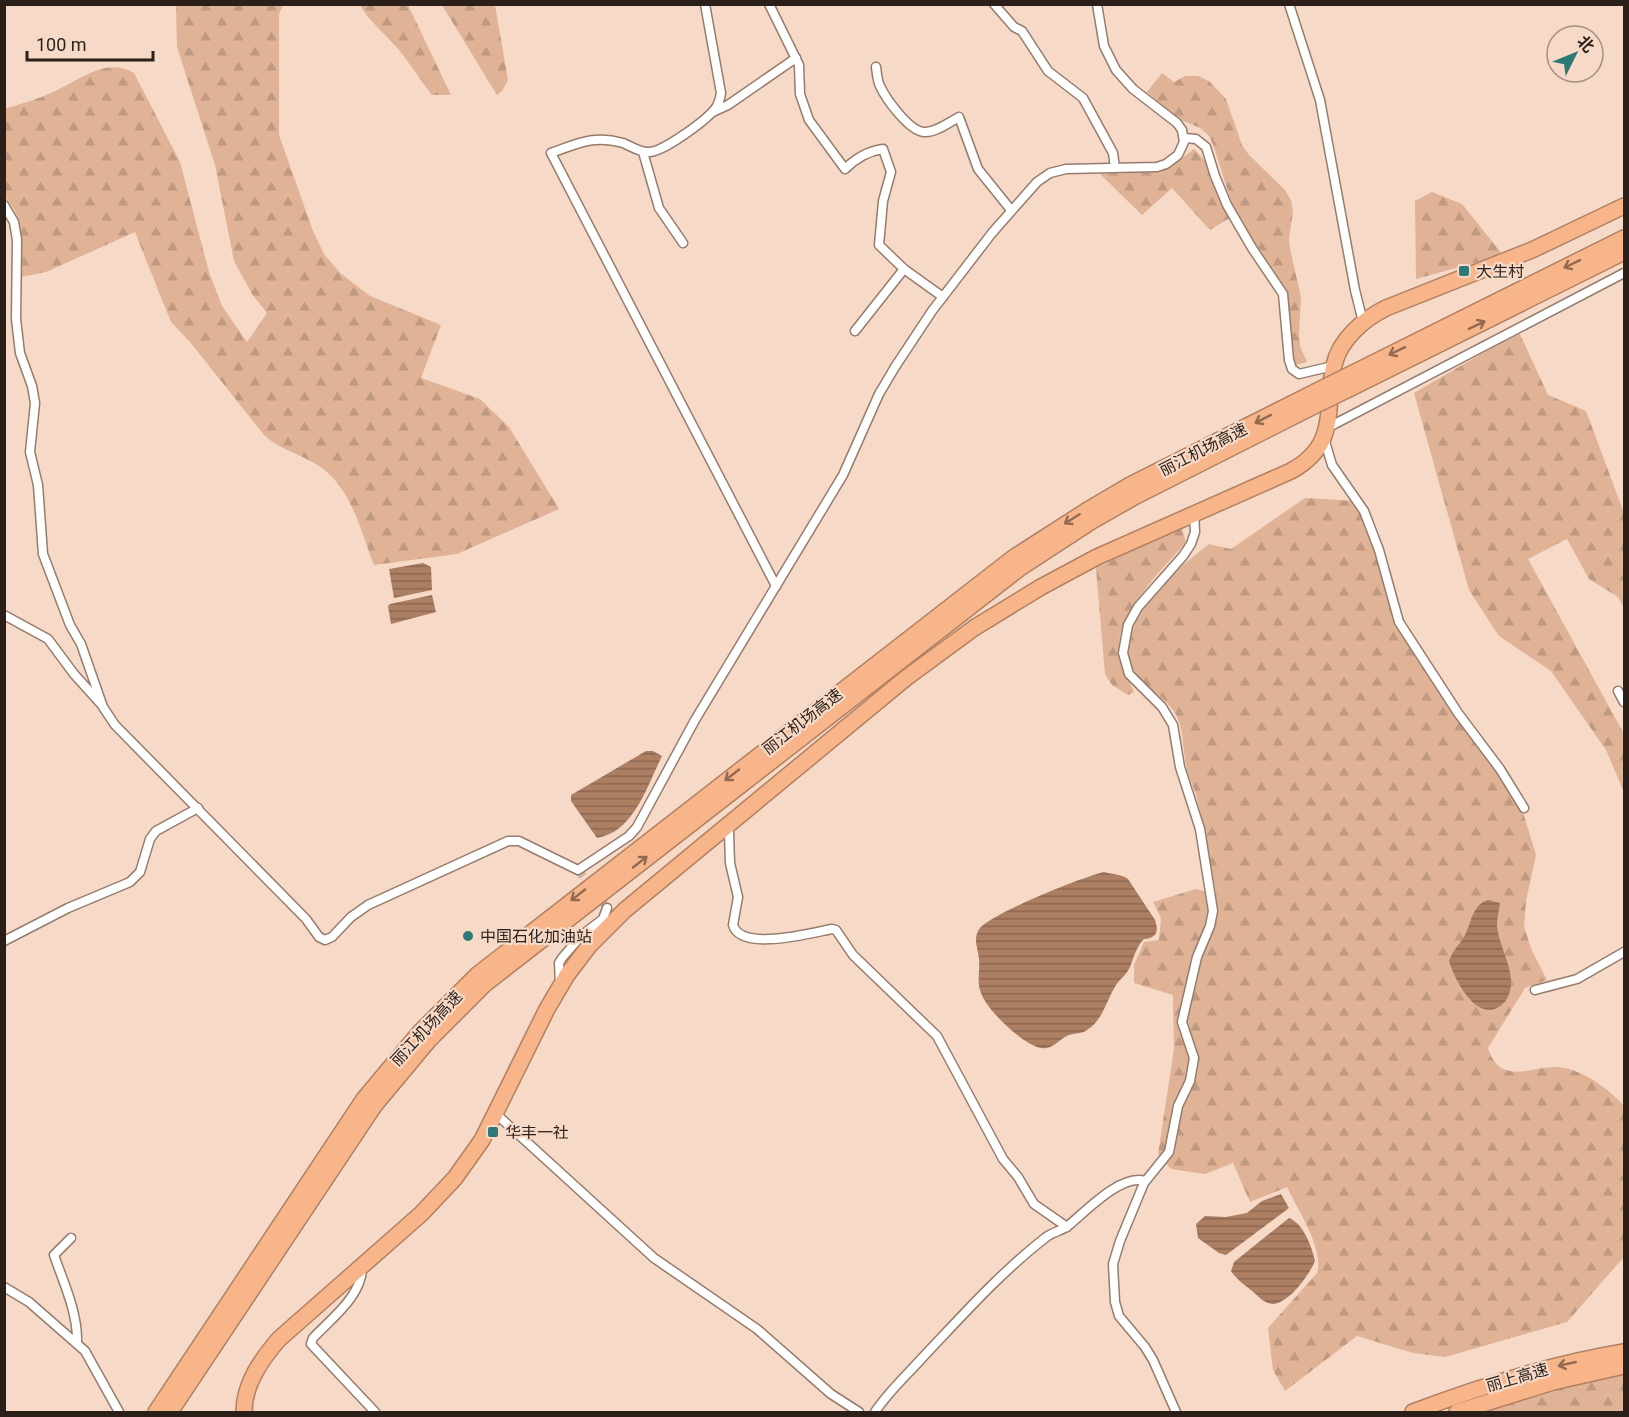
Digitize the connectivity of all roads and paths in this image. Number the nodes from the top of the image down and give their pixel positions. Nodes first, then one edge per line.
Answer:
1 (705, 4) edge
2 (769, 4) edge
3 (994, 4) edge
4 (1097, 4) edge
5 (1289, 4) edge
6 (796, 58) junction
7 (876, 67) dead end
8 (712, 112) junction
9 (1184, 138) junction
10 (643, 152) junction
11 (1115, 168) junction
12 (4, 205) edge
13 (1624, 206) edge
14 (1011, 210) junction
15 (1624, 238) edge
16 (683, 243) dead end
17 (1624, 252) edge
18 (904, 269) junction
19 (1624, 273) edge
20 (942, 297) junction
21 (1363, 322) junction
22 (855, 331) dead end
23 (1333, 366) junction
24 (1348, 382) junction
25 (1316, 399) junction
26 (1326, 433) junction
27 (1194, 513) junction
28 (776, 586) junction
29 (4, 615) edge
30 (1618, 691) dead end
31 (1624, 702) edge
32 (103, 707) junction
33 (198, 808) junction
34 (1524, 808) dead end
35 (727, 826) junction
36 (607, 908) dead end
37 (4, 941) edge
38 (1624, 952) edge
39 (560, 986) junction
40 (1535, 990) dead end
41 (495, 1113) junction
42 (1145, 1181) junction
43 (1067, 1227) junction
44 (71, 1238) dead end
45 (362, 1265) junction
46 (4, 1287) edge
47 (77, 1343) junction
48 (1624, 1352) edge
49 (1624, 1366) edge
50 (119, 1413) edge
51 (156, 1413) edge
52 (170, 1413) edge
53 (244, 1413) edge
54 (375, 1413) edge
55 (859, 1413) edge
56 (875, 1413) edge
57 (1176, 1413) edge
58 (1413, 1413) edge
59 (1457, 1413) edge

1 - 8 street
2 - 6 street
3 - 11 street
4 - 9 street
5 - 21 street
6 - 8 street
6 - 18 street
7 - 14 street
8 - 10 street
9 - 11 street
9 - 23 street
10 - 16 street
10 - 28 street
11 - 14 street
12 - 32 street
13 - 21 highway
14 - 20 street
15 -> 24 highway, 丽江机场高速
24 -> 17 highway, 丽江机场高速
18 - 20 street
18 - 22 street
19 - 26 street
20 - 28 street
21 - 23 highway
23 - 26 highway
24 - 25 highway, 丽江机场高速, bridge
25 -> 51 highway, 丽江机场高速
52 -> 25 highway, 丽江机场高速
26 - 27 highway
26 - 34 street
27 - 35 highway
27 - 42 street
28 - 33 street
29 - 32 street
30 - 31 street
32 - 33 street
33 - 37 street
35 - 39 highway
35 - 43 street
36 - 39 street
38 - 40 street
39 - 41 highway
41 - 45 highway
41 - 55 street
42 - 43 street
42 - 57 street
43 - 56 street
44 - 47 street
45 - 53 highway
45 - 54 street
46 - 47 street
47 - 50 street
48 -> 58 highway, 丽上高速
49 - 59 highway, 丽上高速

